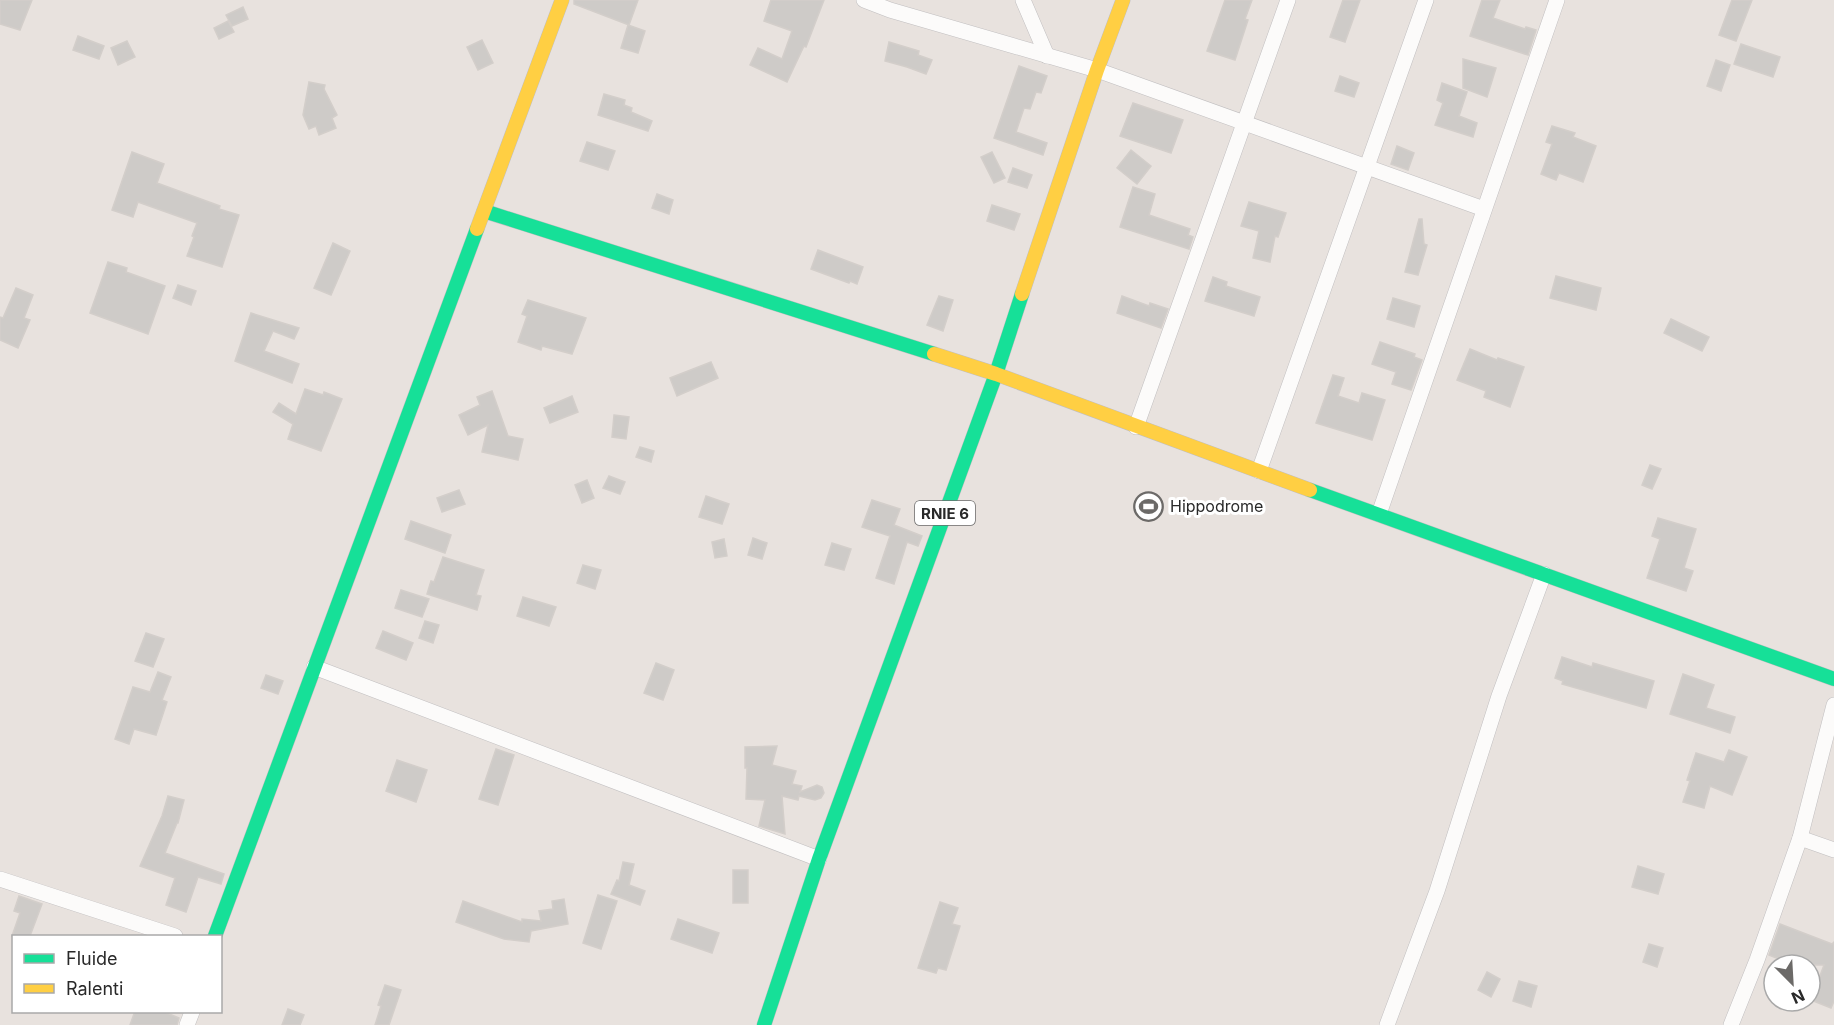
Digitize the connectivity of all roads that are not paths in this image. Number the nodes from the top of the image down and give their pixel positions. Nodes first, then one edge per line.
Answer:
1 (562, 0) edge
2 (864, 0) edge
3 (1023, 0) edge
4 (1123, 0) edge
5 (1288, 0) edge
6 (1426, 0) edge
7 (1557, 0) edge
8 (1047, 56) junction
9 (1097, 70) junction
10 (1245, 123) junction
11 (1367, 167) junction
12 (1484, 209) junction
13 (484, 211) junction
14 (996, 374) junction
15 (1136, 427) junction
16 (1259, 471) junction
17 (1378, 514) junction
18 (1544, 574) junction
19 (314, 667) junction
20 (1834, 679) edge
21 (1834, 705) edge
22 (1800, 838) junction
23 (1834, 850) edge
24 (819, 859) junction
25 (0, 879) edge
26 (172, 935) edge
27 (214, 935) edge
28 (764, 1025) edge
29 (1387, 1025) edge
30 (1731, 1025) edge

1 - 13 street
2 - 8 street
3 - 8 street
4 - 9 street, RNIE 6
5 - 10 street
6 - 11 street
7 - 12 street
8 - 9 street
9 - 10 street
9 - 14 street, RNIE 6
10 - 11 street
10 - 15 street
11 - 12 street
11 - 16 street
12 - 17 street
13 - 14 street
13 - 19 street
14 - 15 street
14 - 24 street, RNIE 6
15 - 16 street
16 - 17 street
17 - 18 street
18 - 20 street
18 - 29 street
19 - 24 street
19 - 27 street
21 - 22 street
22 - 23 street
22 - 30 street
24 - 28 street, RNIE 6
25 - 26 street

